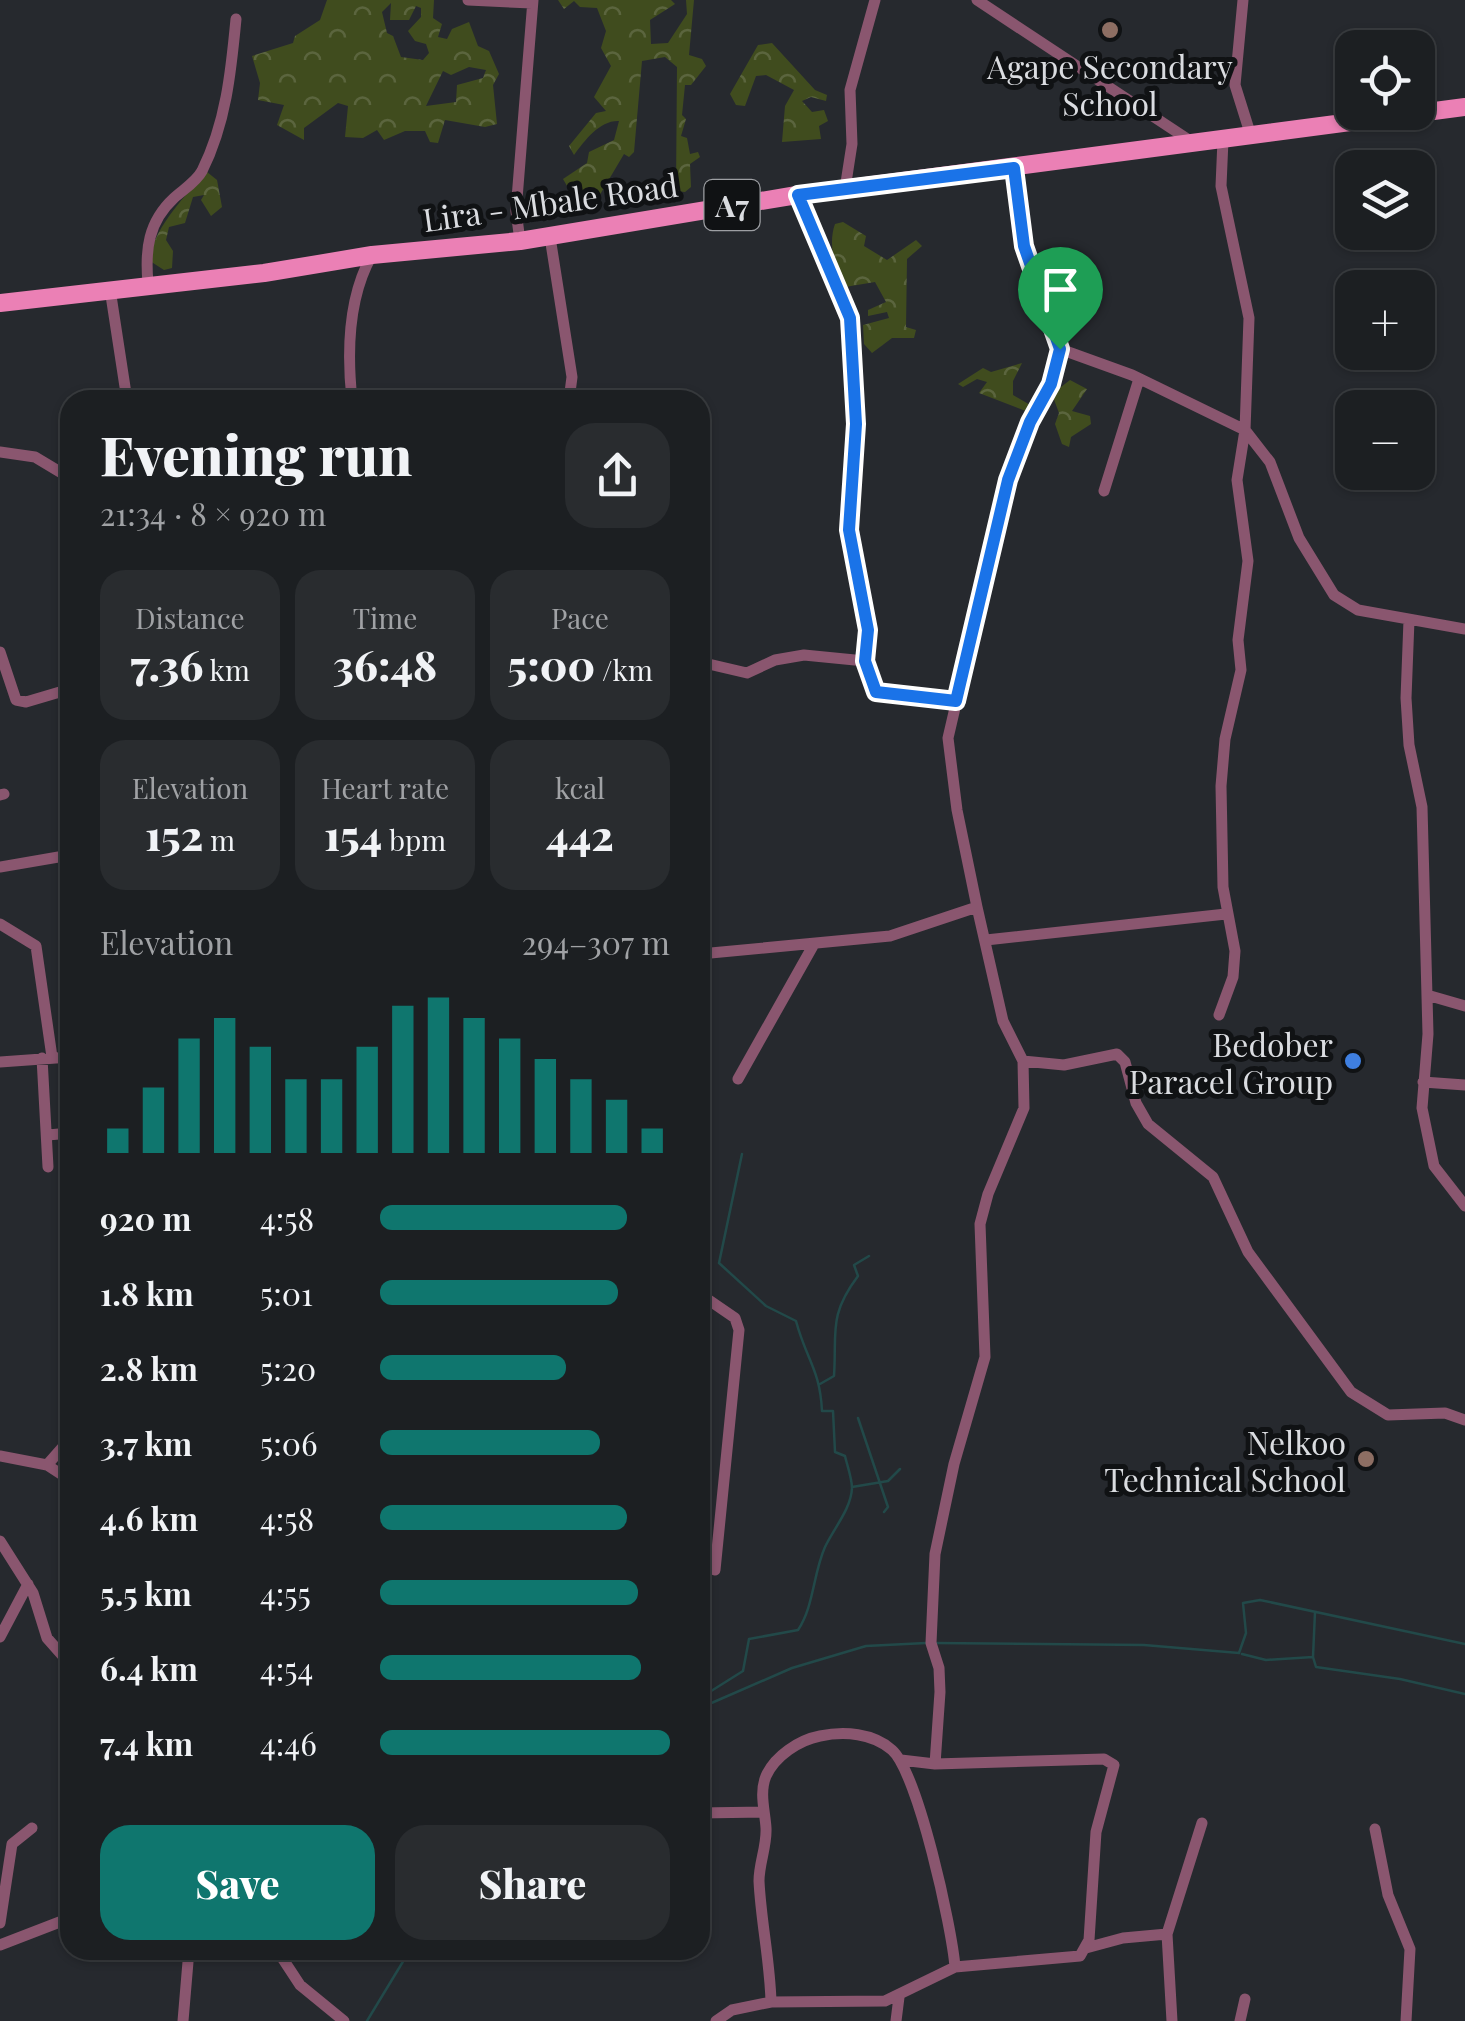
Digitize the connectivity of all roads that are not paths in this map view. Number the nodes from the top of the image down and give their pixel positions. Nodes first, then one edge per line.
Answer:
1 (468, 0) edge
2 (874, 0) edge
3 (977, 0) edge
4 (1243, 0) edge
5 (533, 2) edge
6 (236, 19) dead end
7 (1465, 107) edge
8 (1251, 136) junction
9 (1222, 140) junction
10 (1195, 144) junction
11 (1014, 168) junction
12 (845, 190) junction
13 (798, 195) junction
14 (550, 237) junction
15 (520, 241) junction
16 (372, 255) junction
17 (148, 283) junction
18 (110, 289) junction
19 (0, 304) edge
20 (1060, 349) junction
21 (1139, 379) junction
22 (125, 390) edge
23 (351, 390) edge
24 (570, 390) edge
25 (1245, 430) junction
26 (0, 452) edge
27 (60, 472) edge
28 (1104, 491) dead end
29 (1409, 620) junction
30 (1465, 629) edge
31 (0, 652) edge
32 (865, 661) junction
33 (710, 664) edge
34 (60, 692) edge
35 (956, 701) junction
36 (60, 857) edge
37 (0, 867) edge
38 (977, 908) junction
39 (1226, 914) junction
40 (0, 924) edge
41 (986, 940) junction
42 (814, 944) junction
43 (710, 953) edge
44 (1427, 996) junction
45 (1465, 1006) edge
46 (1219, 1015) dead end
47 (60, 1057) edge
48 (47, 1058) junction
49 (1023, 1061) junction
50 (0, 1062) edge
51 (738, 1079) dead end
52 (1423, 1082) junction
53 (1465, 1085) edge
54 (60, 1134) edge
55 (48, 1135) junction
56 (48, 1167) dead end
57 (1465, 1206) edge
58 (710, 1301) edge
59 (1465, 1420) edge
60 (60, 1451) edge
61 (0, 1456) edge
62 (47, 1466) junction
63 (60, 1474) edge
64 (0, 1541) edge
65 (714, 1570) dead end
66 (28, 1584) junction
67 (0, 1637) edge
68 (60, 1653) edge
69 (901, 1760) junction
70 (934, 1764) junction
71 (764, 1812) junction
72 (710, 1814) edge
73 (1202, 1822) dead end
74 (32, 1828) dead end
75 (1376, 1829) dead end
76 (0, 1922) edge
77 (60, 1922) edge
78 (1168, 1934) junction
79 (0, 1945) edge
80 (1086, 1948) junction
81 (189, 1960) edge
82 (284, 1960) edge
83 (955, 1967) junction
84 (899, 1997) junction
85 (1245, 1999) dead end
86 (771, 2002) junction
87 (184, 2021) edge
88 (344, 2021) edge
89 (716, 2021) edge
90 (896, 2021) edge
91 (1172, 2021) edge
92 (1240, 2021) edge
93 (1406, 2021) edge

1 - 5 street
2 - 12 street
3 - 10 street
4 - 8 street
5 - 15 street
6 - 17 street
7 - 8 main road, Lira - Mbale Road / A7
8 - 9 main road, Lira - Mbale Road / A7
9 - 10 main road, Lira - Mbale Road / A7
9 - 25 street
10 - 11 main road, Lira - Mbale Road / A7
11 - 12 main road, Lira - Mbale Road / A7
11 - 20 street
12 - 13 main road, Lira - Mbale Road / A7
13 - 14 main road, Lira - Mbale Road / A7
13 - 32 street
14 - 15 main road, Lira - Mbale Road / A7
14 - 24 street
15 - 16 main road, Lira - Mbale Road / A7
16 - 17 main road, Lira - Mbale Road / A7
16 - 23 street
17 - 18 main road, Lira - Mbale Road / A7
18 - 19 main road, Lira - Mbale Road / A7
18 - 22 street
20 - 21 street
20 - 35 street
21 - 25 street
21 - 28 street
25 - 29 street
25 - 39 street
26 - 27 street
29 - 30 street
29 - 44 street
31 - 34 street
32 - 33 street
32 - 35 street
35 - 38 street
36 - 37 street
38 - 41 street
38 - 42 street
39 - 41 street
39 - 46 street
40 - 48 street
41 - 49 street
42 - 43 street
42 - 51 street
44 - 45 street
44 - 52 street
47 - 48 street
48 - 50 street
48 - 55 street
49 - 59 street
49 - 70 street
52 - 53 street
52 - 57 street
54 - 55 street
55 - 56 street
58 - 65 street
60 - 62 street
61 - 62 street
62 - 63 street
64 - 66 street
66 - 67 street
66 - 68 street
69 - 70 street
69 - 71 street
69 - 83 street
70 - 80 street
71 - 72 street
71 - 86 street
73 - 78 street
74 - 76 street
75 - 93 street
77 - 79 street
78 - 80 street
78 - 91 street
80 - 83 street
81 - 87 street
82 - 88 street
83 - 84 street
84 - 86 street
84 - 90 street
85 - 92 street
86 - 89 street

